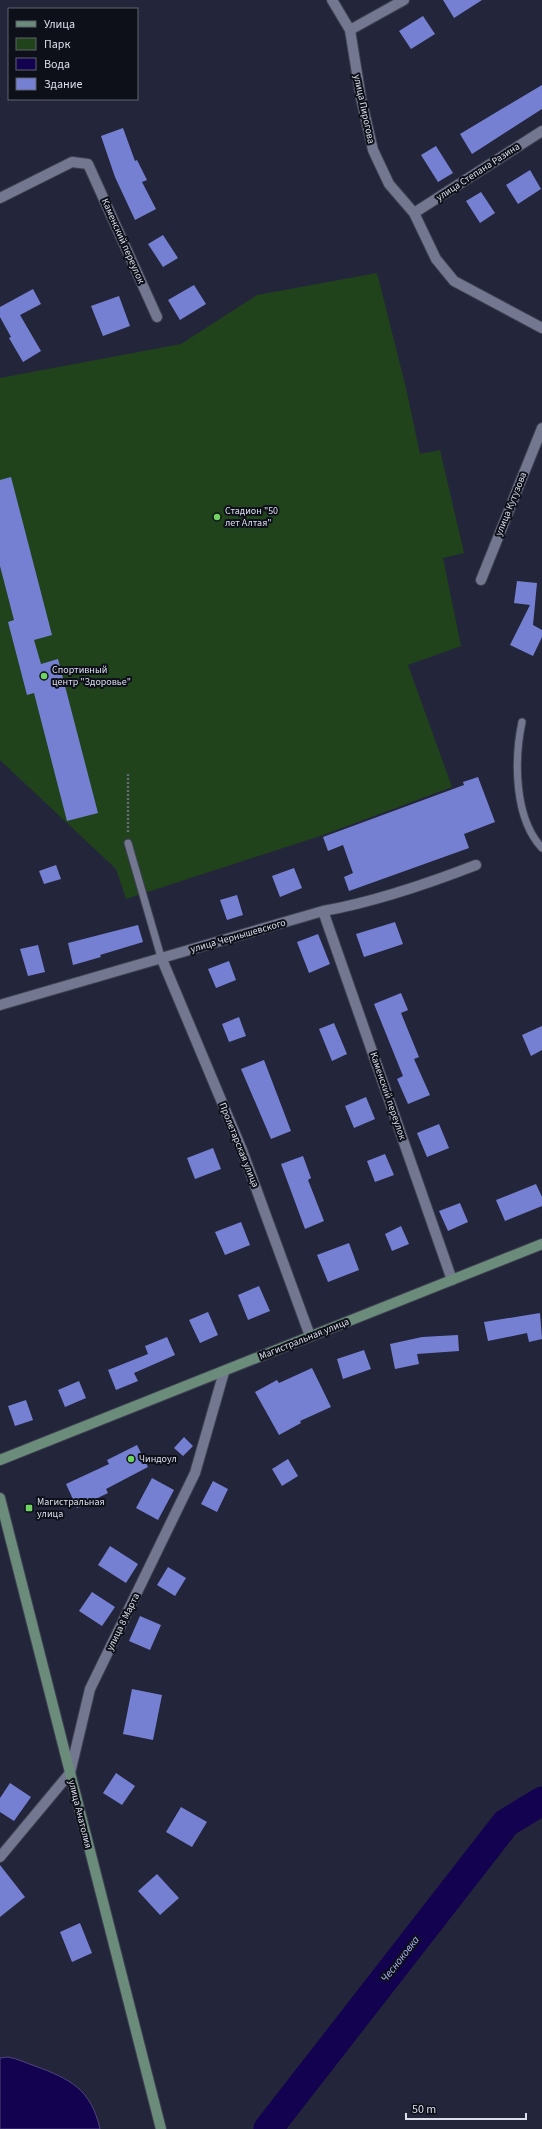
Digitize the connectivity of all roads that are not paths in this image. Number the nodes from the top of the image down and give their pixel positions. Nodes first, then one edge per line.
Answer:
1 (332, 0) edge
2 (404, 0) edge
3 (350, 30) junction
4 (542, 132) edge
5 (0, 198) edge
6 (414, 214) junction
7 (157, 317) dead end
8 (542, 328) edge
9 (542, 428) edge
10 (481, 580) dead end
11 (522, 722) dead end
12 (128, 843) road end
13 (542, 848) edge
14 (476, 865) dead end
15 (323, 912) junction
16 (161, 958) junction
17 (0, 1005) edge
18 (542, 1244) edge
19 (452, 1280) junction
20 (310, 1336) junction
21 (224, 1372) junction
22 (0, 1460) edge
23 (0, 1498) edge
24 (70, 1773) junction
25 (0, 1857) edge
26 (161, 2129) edge

1 - 3 street, улица Пирогова
2 - 3 street
3 - 6 street, улица Пирогова
4 - 6 street, улица Степана Разина
5 - 7 street, Каменский переулок
6 - 8 street, улица Пирогова
9 - 10 street, улица Кутузова
11 - 13 lane
12 - 16 lane
14 - 15 street, улица Чернышевского
15 - 16 street, улица Чернышевского
15 - 19 street, Каменский переулок
16 - 17 street, улица Чернышевского
16 - 20 street, Пролетарская улица
18 - 19 street, Магистральная улица
19 - 20 street, Магистральная улица
20 - 21 street, Магистральная улица
21 - 22 street, Магистральная улица
21 - 24 street, улица 8 Марта
23 - 24 street, улица Анатолия
24 - 25 street, улица 8 Марта
24 - 26 street, улица Анатолия

